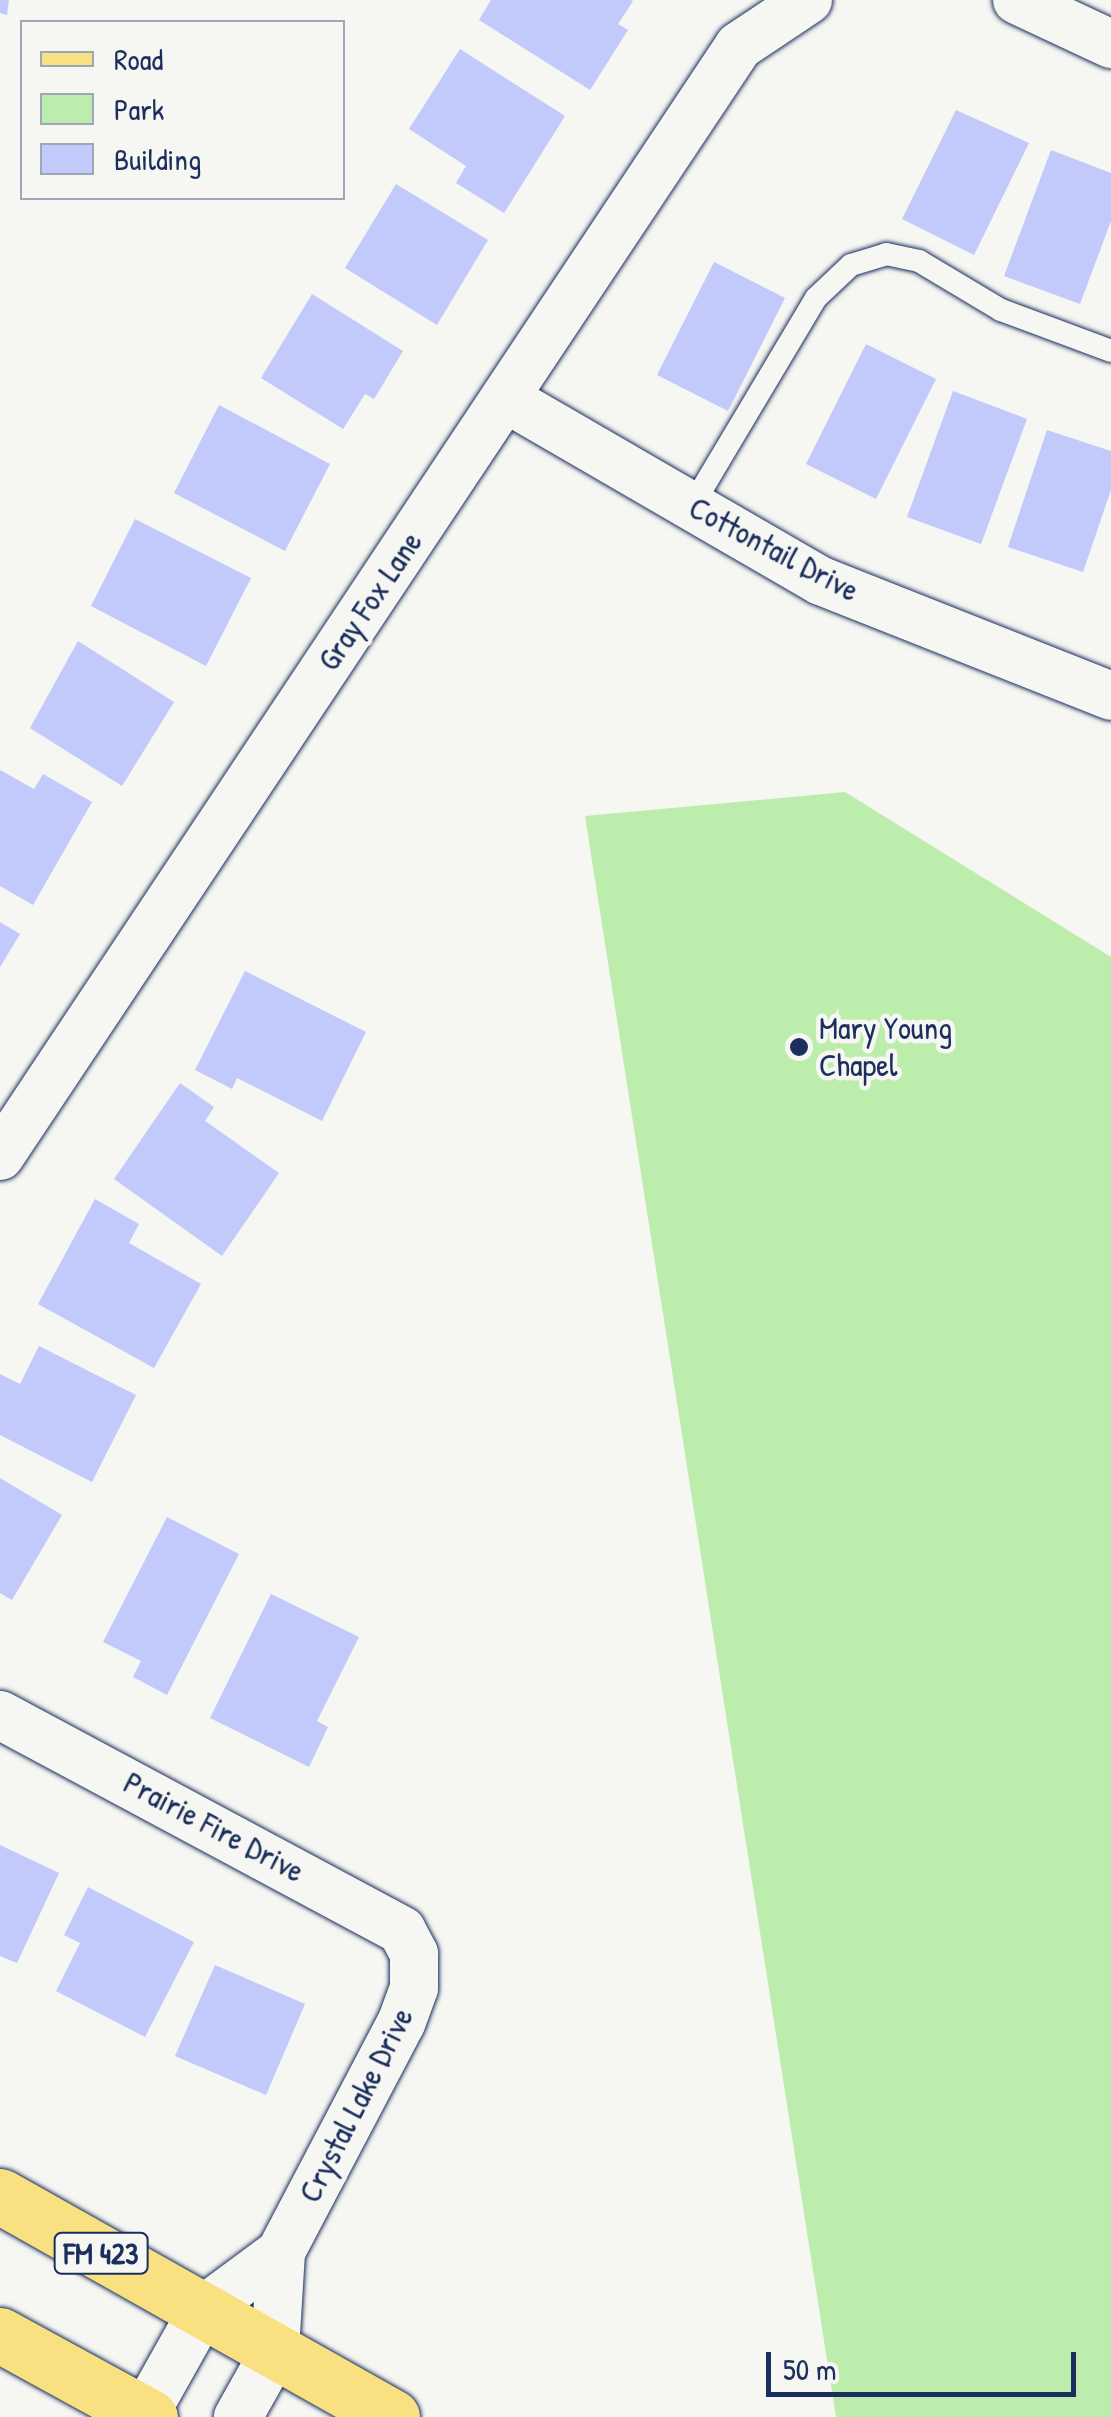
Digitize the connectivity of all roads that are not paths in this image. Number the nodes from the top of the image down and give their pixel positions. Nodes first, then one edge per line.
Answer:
1 (748, 0) edge
2 (808, 0) edge
3 (1017, 0) edge
4 (1111, 44) edge
5 (739, 46) junction
6 (1111, 351) edge
7 (505, 398) junction
8 (692, 506) junction
9 (1111, 696) edge
10 (0, 1156) edge
11 (0, 1715) edge
12 (414, 1954) joint
13 (0, 2196) edge
14 (281, 2252) junction
15 (202, 2310) junction
16 (0, 2335) edge
17 (275, 2351) junction
18 (146, 2416) edge
19 (238, 2417) edge
20 (392, 2417) edge

1 - 5 street, Gray Fox Lane
2 - 5 street, Gray Fox Lane
3 - 4 street
5 - 7 street, Gray Fox Lane
6 - 8 lane
7 - 8 street, Cottontail Drive
7 - 10 street, Gray Fox Lane
8 - 9 street, Cottontail Drive
11 - 12 street, Prairie Fire Drive
12 - 14 street, Crystal Lake Drive
13 - 15 main road, FM 423
14 - 15 street, Crystal Lake Drive
14 - 17 street, Crystal Lake Drive
15 - 17 main road, FM 423
15 - 18 street, Crystal Lake Drive
16 - 18 main road
17 - 19 street, Crystal Lake Drive
17 - 20 main road, FM 423

